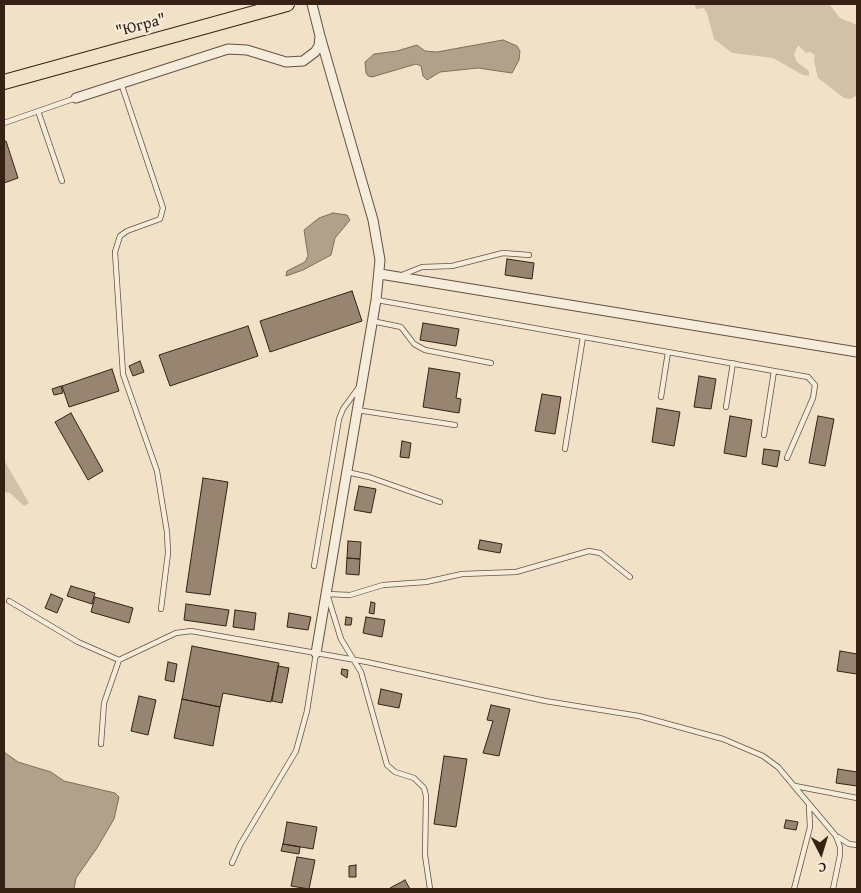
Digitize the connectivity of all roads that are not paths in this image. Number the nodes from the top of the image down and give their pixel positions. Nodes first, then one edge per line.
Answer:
1 (287, 4) edge
2 (312, 4) edge
3 (320, 36) junction
4 (4, 82) edge
5 (121, 83) junction
6 (76, 98) joint
7 (38, 110) junction
8 (4, 123) edge
9 (62, 180) dead end
10 (530, 255) dead end
11 (380, 274) junction
12 (398, 277) junction
13 (376, 300) junction
14 (372, 321) junction
15 (583, 337) junction
16 (668, 352) junction
17 (857, 352) edge
18 (491, 363) dead end
19 (733, 363) junction
20 (774, 371) junction
21 (362, 384) junction
22 (661, 397) dead end
23 (726, 407) dead end
24 (357, 410) junction
25 (455, 425) dead end
26 (764, 435) dead end
27 (565, 449) dead end
28 (787, 458) dead end
29 (347, 472) junction
30 (440, 502) dead end
31 (314, 566) dead end
32 (630, 577) dead end
33 (327, 594) junction
34 (8, 601) dead end
35 (161, 609) dead end
36 (316, 653) junction
37 (119, 660) junction
38 (352, 660) junction
39 (101, 744) dead end
40 (795, 786) junction
41 (857, 798) edge
42 (809, 804) junction
43 (836, 836) junction
44 (857, 845) edge
45 (232, 863) dead end
46 (430, 889) edge
47 (794, 889) edge
48 (833, 889) edge

1 - 4 highway, "Югра"
2 - 3 street
3 - 5 street
3 - 11 street
5 - 6 street
5 - 35 lane
6 - 7 lane
7 - 8 lane
7 - 9 lane
10 - 12 lane
11 - 12 street
11 - 13 street
12 - 17 street
13 - 14 street
13 - 15 lane
14 - 18 lane
14 - 21 street
15 - 16 lane
15 - 27 lane
16 - 19 lane
16 - 22 lane
19 - 20 lane
19 - 23 lane
20 - 26 lane
20 - 28 lane
21 - 24 street
21 - 31 lane
24 - 25 lane
24 - 29 street
29 - 30 lane
29 - 33 street
32 - 33 lane
33 - 36 street
33 - 38 lane
34 - 37 lane
36 - 37 lane
36 - 38 lane
36 - 45 lane
37 - 39 lane
38 - 40 lane
38 - 46 lane
40 - 41 lane
40 - 42 lane
42 - 43 lane
42 - 47 lane
43 - 44 lane
43 - 48 lane

